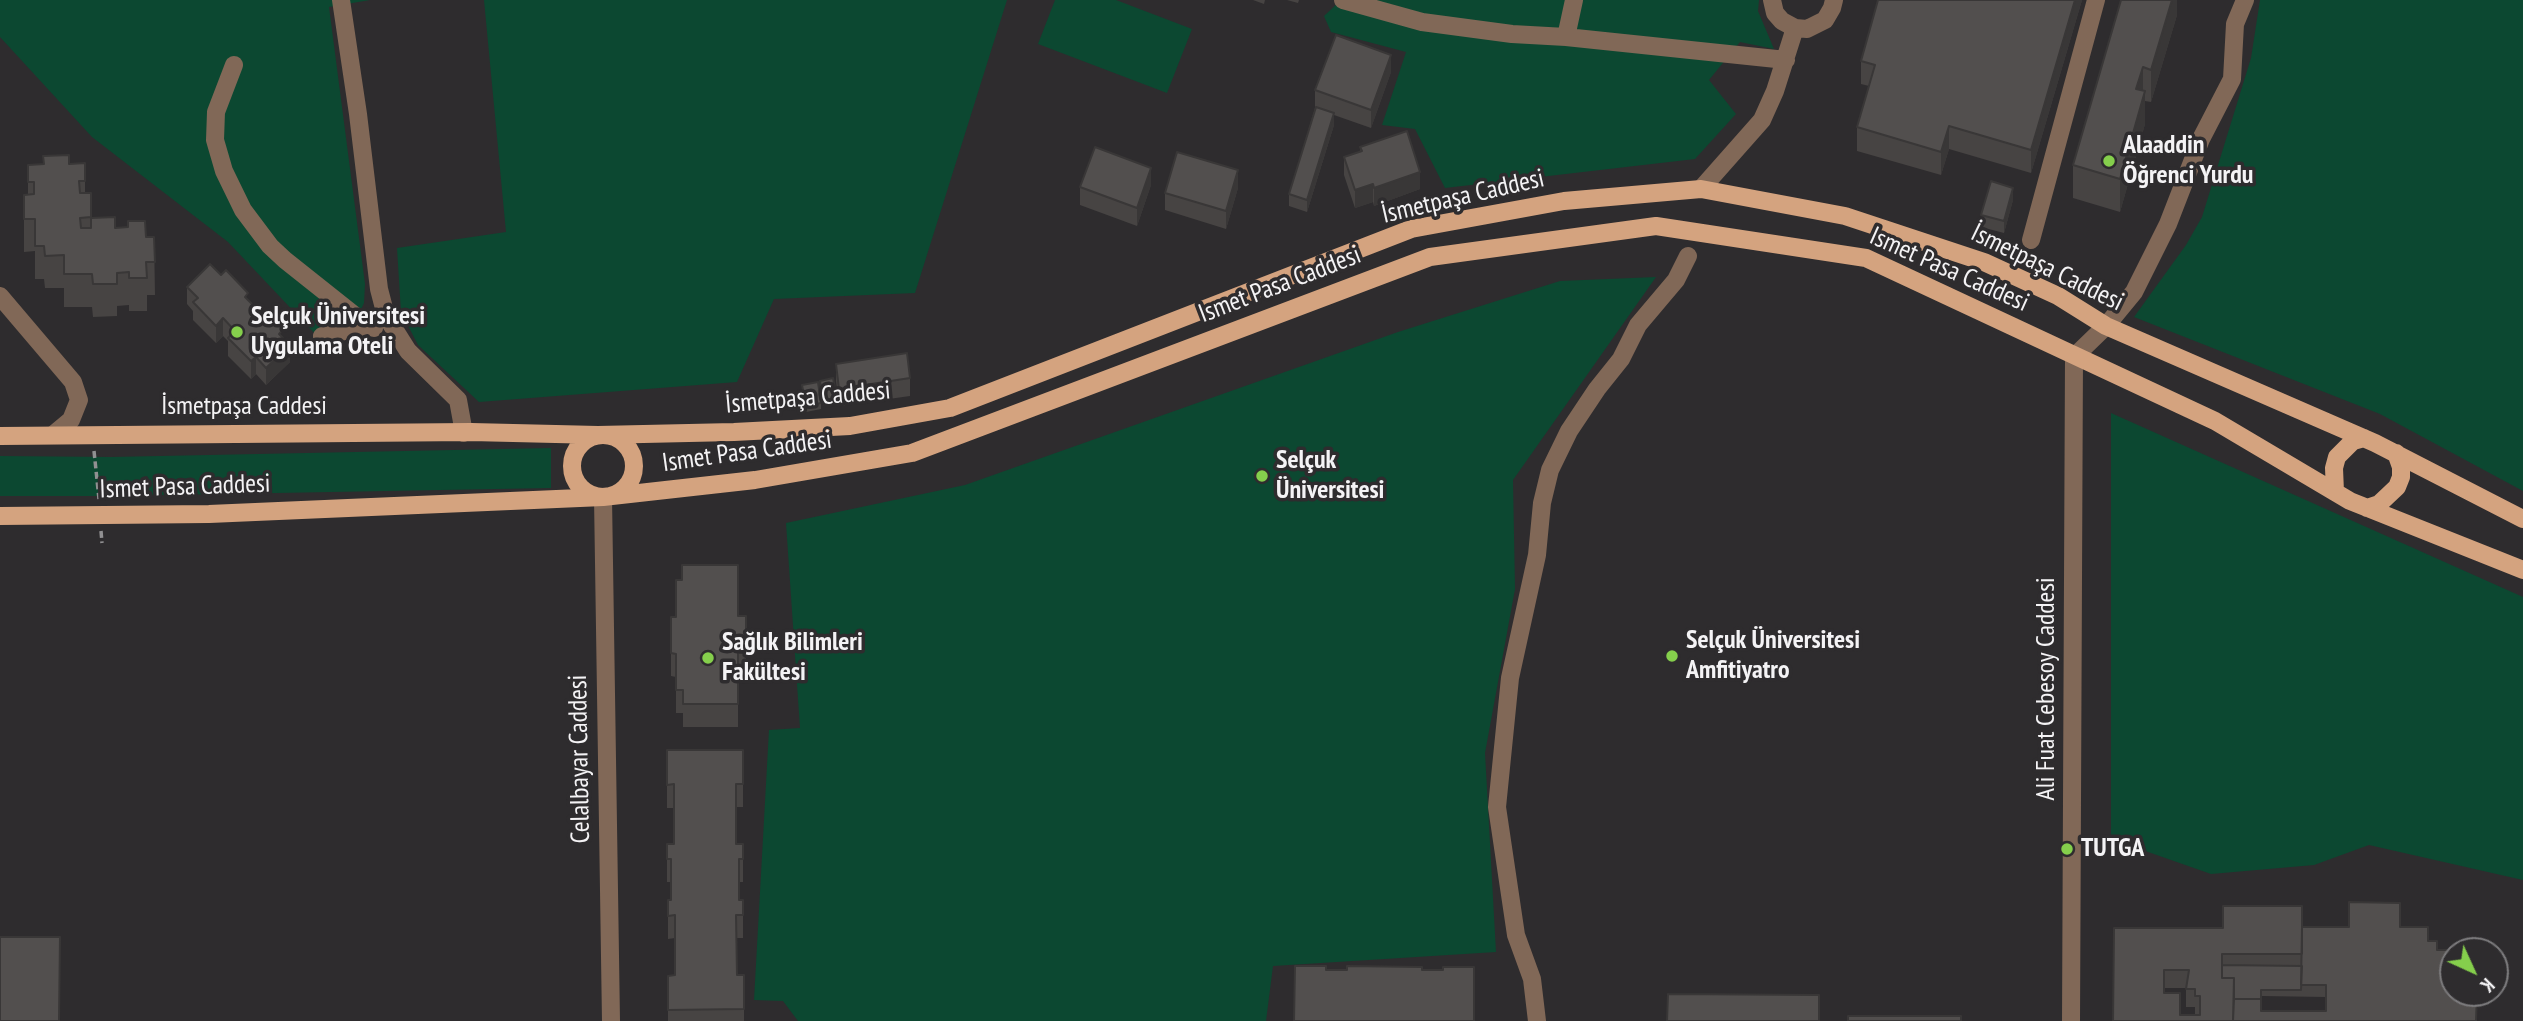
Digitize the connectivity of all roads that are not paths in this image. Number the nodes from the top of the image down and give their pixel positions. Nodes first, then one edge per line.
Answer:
1 (341, 0) edge
2 (1343, 0) edge
3 (1574, 0) edge
4 (1772, 0) edge
5 (1834, 0) edge
6 (2096, 0) edge
7 (2245, 0) edge
8 (1795, 28) junction
9 (1566, 37) junction
10 (1786, 60) junction
11 (234, 65) dead end
12 (1700, 189) junction
13 (2031, 240) dead end
14 (1688, 256) dead end
15 (0, 296) edge
16 (368, 326) junction
17 (2106, 326) junction
18 (397, 334) junction
19 (322, 336) dead end
20 (2074, 357) junction
21 (464, 433) junction
22 (53, 435) junction
23 (598, 435) junction
24 (0, 436) edge
25 (2364, 438) junction
26 (2396, 453) junction
27 (2335, 492) junction
28 (603, 497) junction
29 (2367, 508) junction
30 (0, 516) edge
31 (2523, 519) edge
32 (2523, 570) edge
33 (611, 1021) edge
34 (1537, 1021) edge
35 (2071, 1021) edge

1 - 18 street
2 - 9 street
3 - 9 street
4 - 8 street
5 - 8 street
6 - 13 street
7 - 17 street
8 - 10 street
9 - 10 street
10 - 12 street
11 - 16 street
12 - 17 main road, İsmetpaşa Caddesi
12 - 23 main road, İsmetpaşa Caddesi
14 - 34 street
15 - 22 street
16 - 18 street
16 - 19 street
17 - 20 street
17 - 25 main road, İsmetpaşa Caddesi
18 - 21 street
20 - 27 main road, Ismet Pasa Caddesi
20 - 28 main road, Ismet Pasa Caddesi
20 - 35 street, Ali Fuat Cebesoy Caddesi
21 - 22 main road, İsmetpaşa Caddesi
21 - 23 main road, İsmetpaşa Caddesi
22 - 24 main road, İsmetpaşa Caddesi
23 - 28 main road
23 - 28 main road
25 - 26 main road, İsmetpaşa Caddesi
25 - 27 main road
26 - 29 main road
26 - 31 main road, İsmetpaşa Caddesi
27 - 29 main road, Ismet Pasa Caddesi
28 - 30 main road, Ismet Pasa Caddesi
28 - 33 street, Celalbayar Caddesi
29 - 32 main road, Ismet Pasa Caddesi

